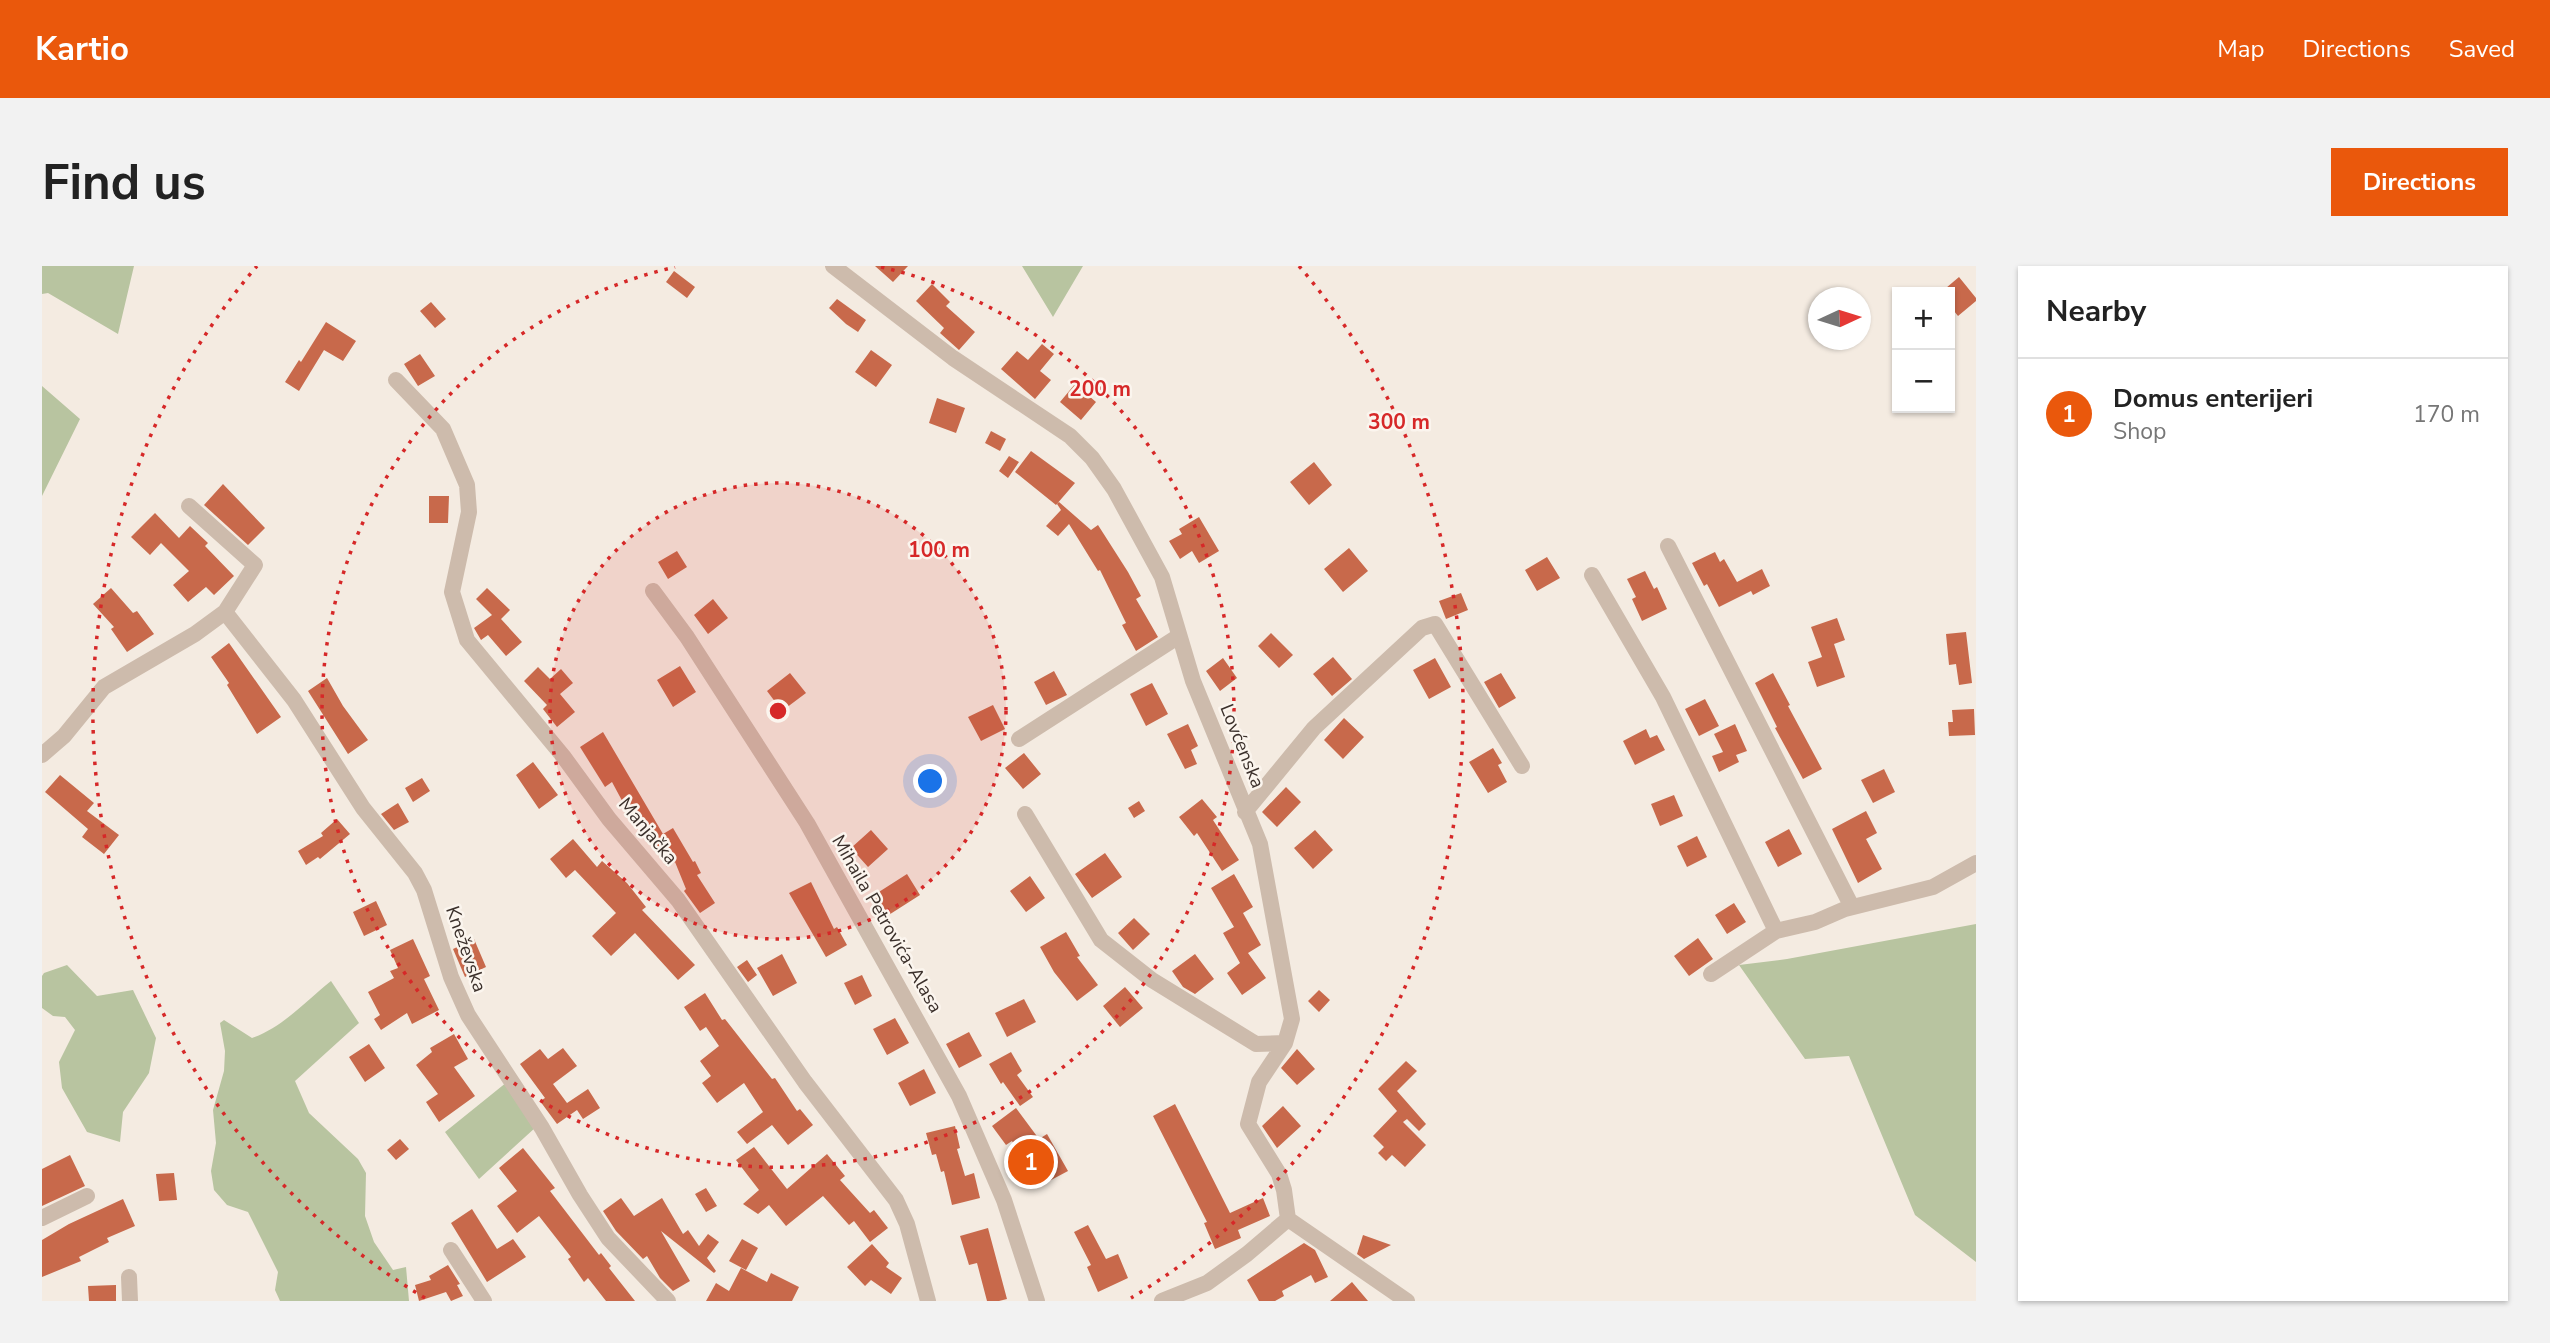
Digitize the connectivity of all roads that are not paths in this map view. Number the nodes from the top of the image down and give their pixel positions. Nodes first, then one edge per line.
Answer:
1 (833, 266) edge
2 (396, 380) dead end
3 (189, 506) dead end
4 (1668, 546) dead end
5 (1592, 575) dead end
6 (653, 591) dead end
7 (225, 611) junction
8 (1179, 636) junction
9 (1019, 739) dead end
10 (42, 755) edge
11 (1522, 766) dead end
12 (1245, 812) junction
13 (1025, 814) dead end
14 (1976, 863) edge
15 (1852, 907) junction
16 (1776, 931) junction
17 (1711, 974) dead end
18 (1285, 1043) junction
19 (86, 1196) dead end
20 (42, 1218) edge
21 (1288, 1219) junction
22 (451, 1250) dead end
23 (129, 1277) dead end
24 (131, 1301) edge
25 (484, 1301) edge
26 (667, 1301) edge
27 (928, 1301) edge
28 (1037, 1301) edge
29 (1162, 1301) edge
30 (1407, 1301) edge

1 - 8 street, Lovćenska
2 - 27 street, Manjačka
3 - 7 street
4 - 15 street
5 - 16 street
6 - 28 street, Mihaila Petrovića-Alasa
7 - 10 street
7 - 26 street, Kneževska
8 - 9 street
8 - 12 street, Lovćenska
11 - 12 street
12 - 18 street, Lovćenska
13 - 18 street
14 - 15 street
15 - 16 street
16 - 17 street
18 - 21 street, Lovćenska
19 - 20 street
21 - 29 street
21 - 30 street
22 - 25 street
23 - 24 street

